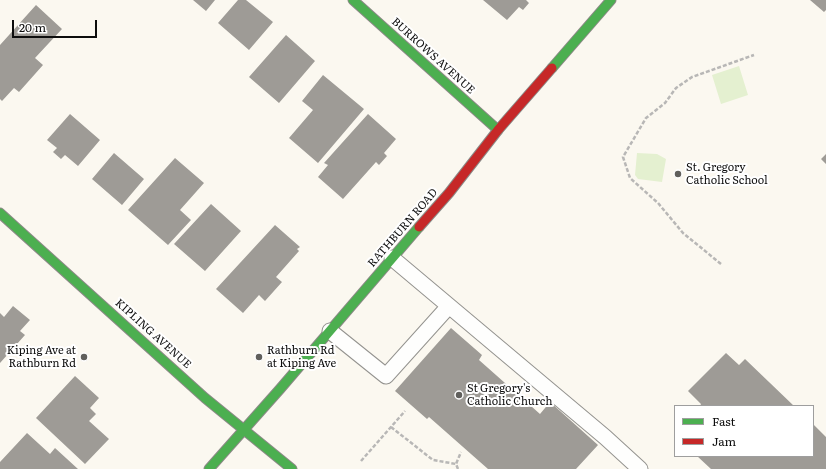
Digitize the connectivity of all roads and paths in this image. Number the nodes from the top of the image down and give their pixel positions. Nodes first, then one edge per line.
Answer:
1 (353, 0) edge
2 (611, 0) edge
3 (754, 55) dead end
4 (498, 130) junction
5 (0, 213) edge
6 (392, 258) junction
7 (721, 264) dead end
8 (449, 306) junction
9 (330, 331) junction
10 (404, 411) dead end
11 (391, 427) junction
12 (245, 430) junction
13 (461, 452) dead end
14 (361, 461) dead end
15 (456, 464) junction
16 (634, 467) edge
17 (209, 469) edge
18 (292, 469) edge
19 (458, 469) edge

1 - 4 street, BURROWS AVENUE
2 - 4 street, RATHBURN ROAD
3 - 7 path
4 - 6 street, RATHBURN ROAD
5 - 12 street, KIPLING AVENUE
6 - 8 lane
6 - 9 street, RATHBURN ROAD
8 - 9 lane
8 - 16 lane
9 - 12 street, RATHBURN ROAD
10 - 11 path
11 - 14 path
11 - 15 path
12 - 17 street, RATHBURN ROAD
12 - 18 street, KIPLING AVENUE
13 - 15 path
15 - 19 path

